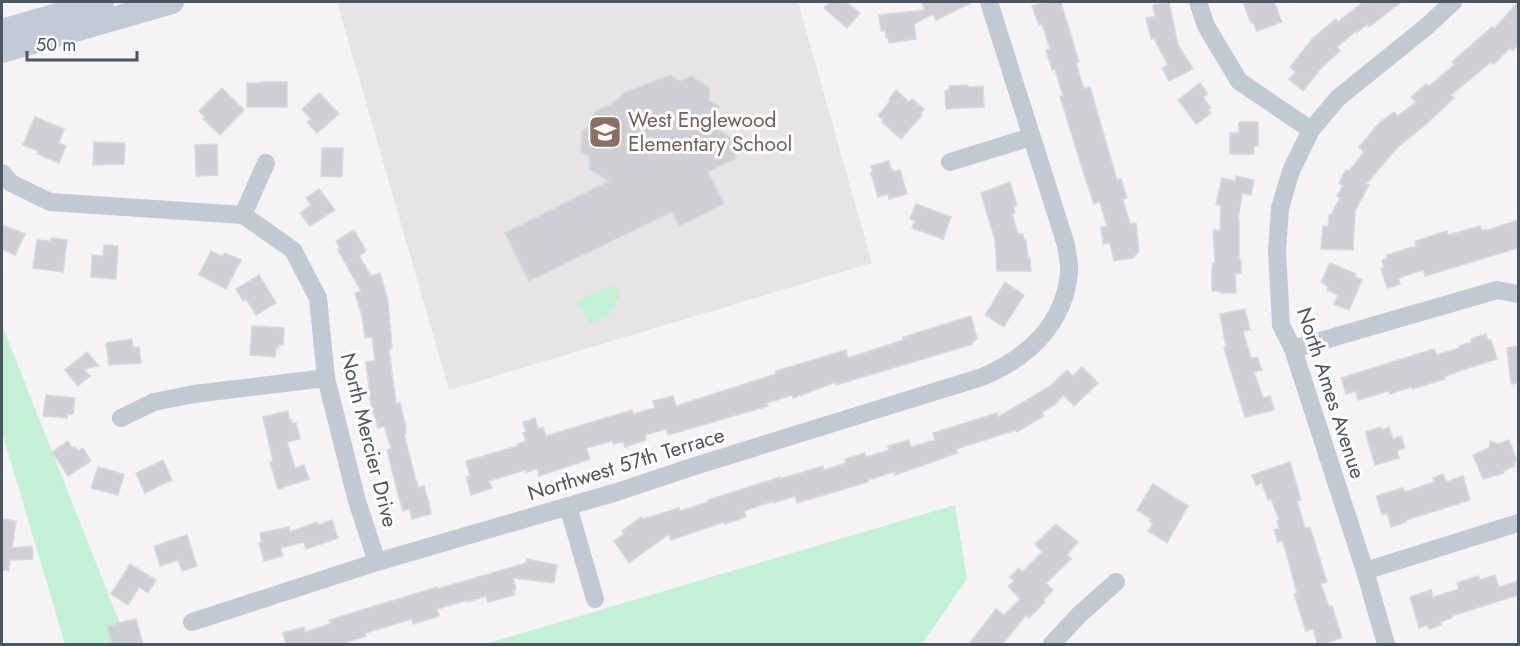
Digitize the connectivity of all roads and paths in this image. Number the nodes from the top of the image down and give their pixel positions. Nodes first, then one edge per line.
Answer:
1 (102, 2) edge
2 (172, 2) edge
3 (989, 2) edge
4 (1198, 2) edge
5 (1453, 2) edge
6 (2, 31) edge
7 (2, 51) edge
8 (1311, 130) junction
9 (1030, 137) junction
10 (950, 162) dead end
11 (266, 163) dead end
12 (2, 173) edge
13 (243, 215) junction
14 (1518, 294) edge
15 (1293, 349) junction
16 (326, 378) junction
17 (121, 418) dead end
18 (568, 506) junction
19 (1518, 523) edge
20 (377, 562) junction
21 (1365, 571) junction
22 (1116, 582) dead end
23 (595, 599) dead end
24 (192, 622) dead end
25 (1052, 645) edge
26 (1386, 645) edge

1 - 6 main road
2 - 7 main road
3 - 9 street, Northwest 57th Terrace
4 - 8 street
5 - 8 street, North Ames Avenue
8 - 15 street, North Ames Avenue
9 - 10 street
9 - 18 street, Northwest 57th Terrace
11 - 13 street
12 - 13 street
13 - 16 street, North Mercier Drive
14 - 15 street
15 - 21 street, North Ames Avenue
16 - 17 street
16 - 20 street, North Mercier Drive
18 - 20 street, Northwest 57th Terrace
18 - 23 street
19 - 21 street
20 - 24 street, Northwest 57th Terrace
21 - 26 street, North Ames Avenue
22 - 25 street

